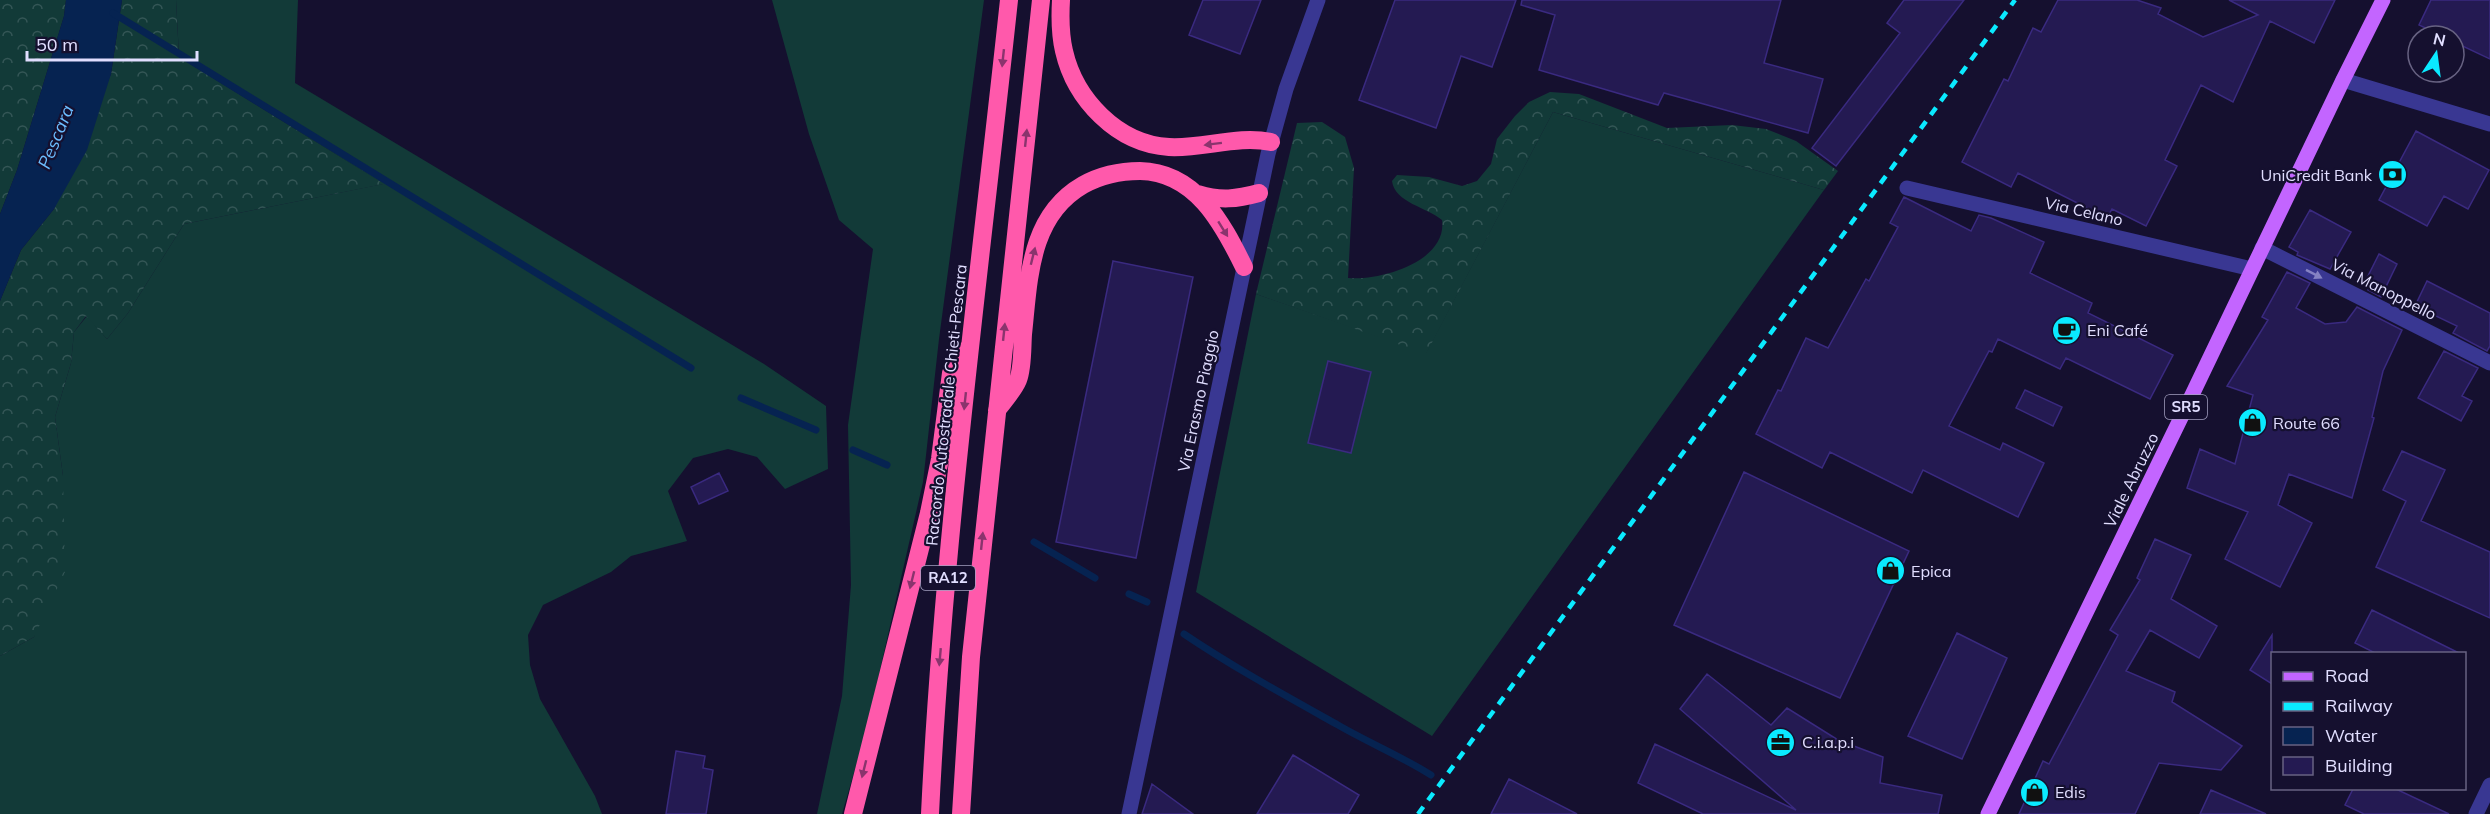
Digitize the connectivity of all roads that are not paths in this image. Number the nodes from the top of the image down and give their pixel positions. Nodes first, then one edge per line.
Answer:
1 (1010, 0) edge
2 (1041, 0) edge
3 (1061, 0) edge
4 (1318, 0) edge
5 (2383, 0) edge
6 (2343, 80) junction
7 (2490, 124) edge
8 (1271, 142) junction
9 (1907, 188) dead end
10 (1259, 192) junction
11 (1198, 194) junction
12 (2262, 248) junction
13 (1244, 267) junction
14 (2252, 269) junction
15 (971, 343) junction
16 (2490, 363) edge
17 (996, 411) junction
18 (2490, 785) edge
19 (853, 814) edge
20 (930, 814) edge
21 (961, 814) edge
22 (1129, 814) edge
23 (1988, 814) edge
24 (2476, 814) edge

1 -> 15 highway, Raccordo Autostradale Chieti-Pescara / RA12
17 -> 2 highway, RA12
8 -> 3 highway
4 - 8 street, Via Erasmo Piaggio
5 - 6 main road, Viale Abruzzo / SR5
6 - 7 street
6 - 12 main road, Viale Abruzzo / SR5
8 - 10 street, Via Erasmo Piaggio
9 - 14 street, Via Celano
10 - 11 highway
10 - 13 street, Via Erasmo Piaggio
11 -> 13 highway
17 -> 11 highway
12 - 14 main road, Viale Abruzzo / SR5
12 -> 16 street, Via Manoppello
13 - 22 street, Via Erasmo Piaggio
14 - 23 main road, Viale Abruzzo / SR5
15 -> 19 highway
15 -> 20 highway, Raccordo Autostradale Chieti-Pescara / RA12
21 -> 17 highway, RA12
18 - 24 street

